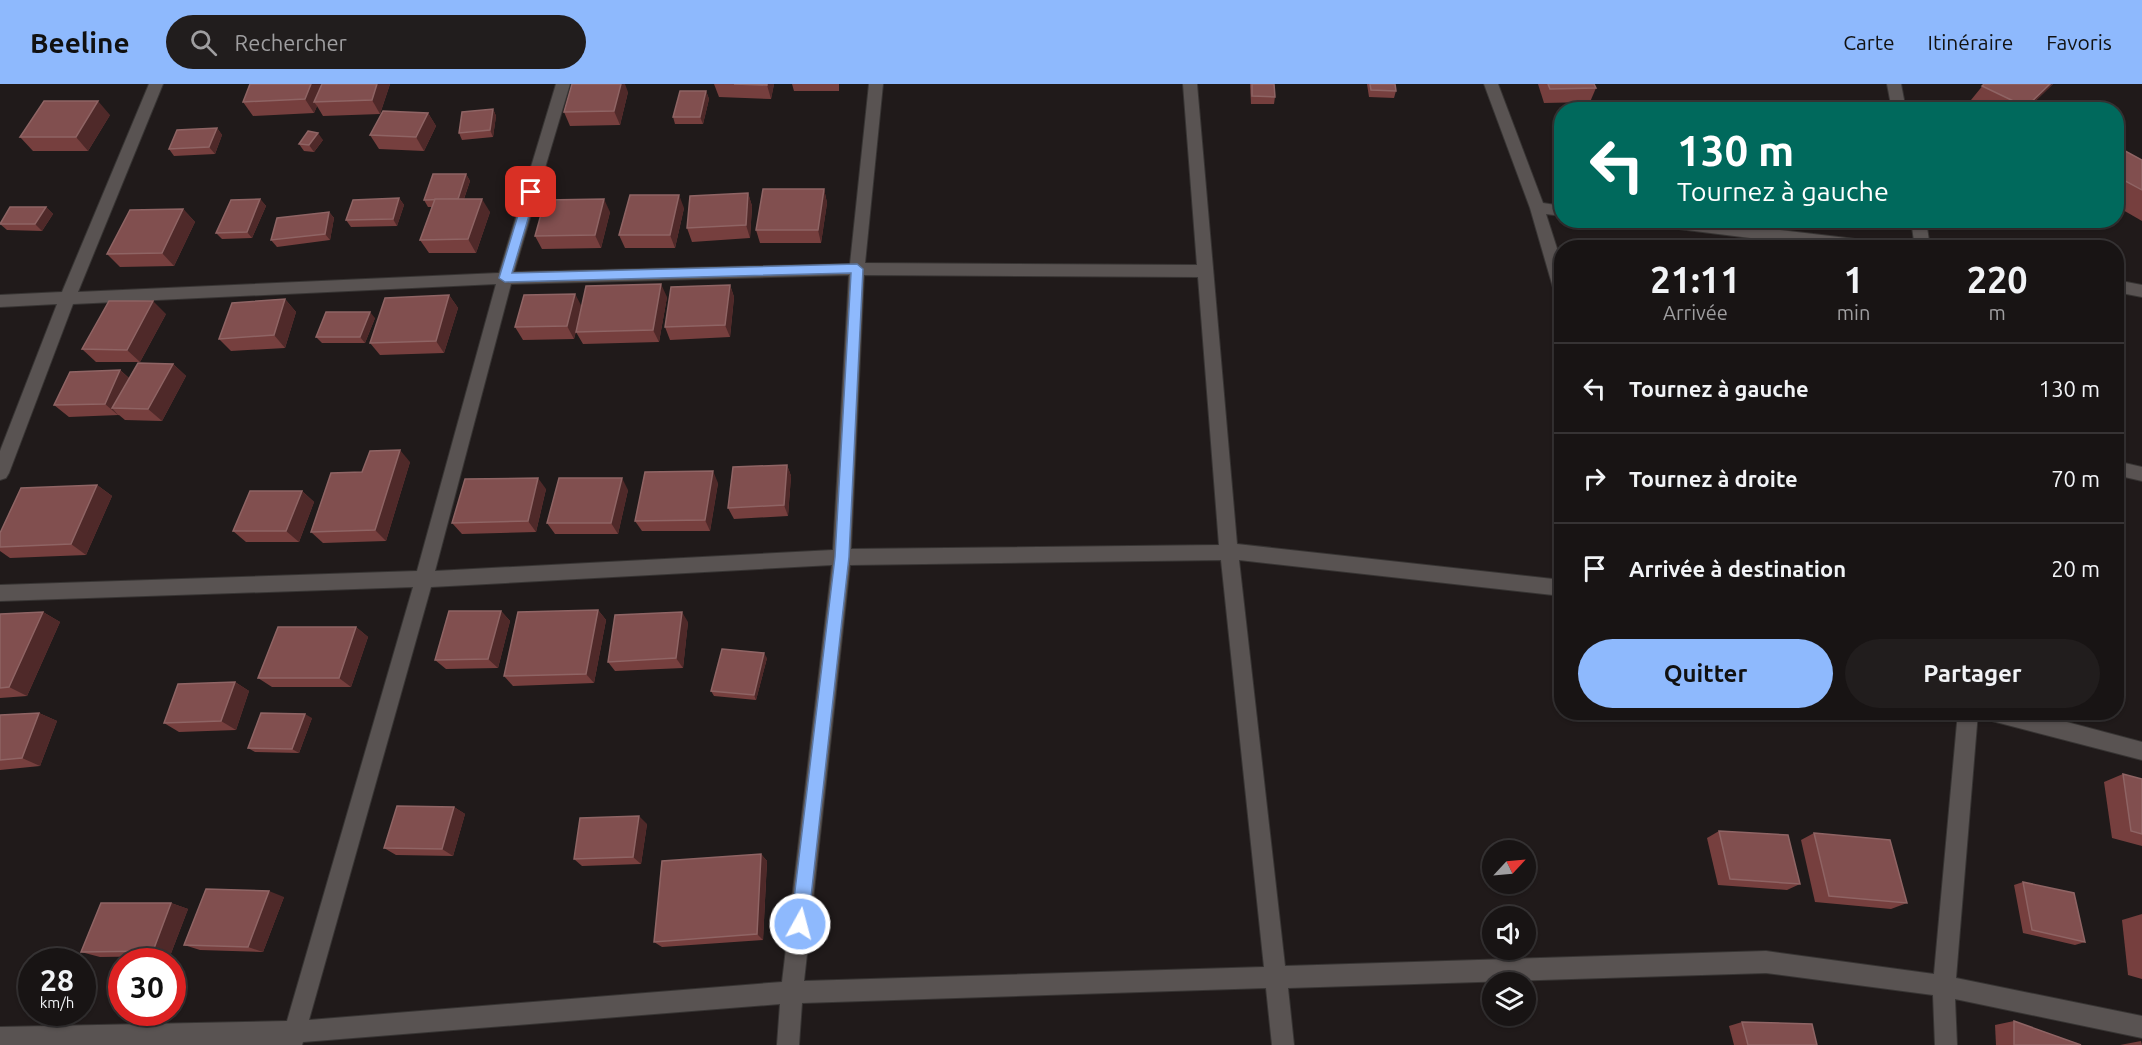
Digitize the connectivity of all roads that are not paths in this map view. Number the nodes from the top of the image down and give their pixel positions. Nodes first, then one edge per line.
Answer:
1 (156, 84) edge
2 (563, 84) edge
3 (876, 84) edge
4 (1190, 84) edge
5 (1491, 84) edge
6 (1894, 84) edge
7 (1897, 102) edge
8 (1537, 208) junction
9 (1554, 210) edge
10 (1714, 228) edge
11 (1813, 240) edge
12 (1554, 264) edge
13 (857, 269) junction
14 (1204, 271) junction
15 (505, 278) junction
16 (2124, 288) edge
17 (2142, 291) edge
18 (67, 299) junction
19 (0, 301) edge
20 (2124, 470) edge
21 (0, 473) edge
22 (2142, 474) edge
23 (1229, 552) junction
24 (842, 557) junction
25 (424, 579) junction
26 (1554, 587) edge
27 (0, 593) edge
28 (1967, 720) edge
29 (2023, 720) edge
30 (2142, 751) edge
31 (1275, 977) junction
32 (1944, 986) junction
33 (792, 992) junction
34 (2142, 1027) edge
35 (0, 1038) edge
36 (293, 1038) edge
37 (788, 1045) edge
38 (1283, 1045) edge
39 (1946, 1045) edge

1 - 18 street
2 - 15 street
3 - 13 street
4 - 14 street
5 - 8 street
6 - 7 street
8 - 9 street
8 - 12 street
10 - 11 street
13 - 14 street
13 - 15 street
13 - 24 street
14 - 23 street
15 - 18 street
15 - 25 street
16 - 17 street
18 - 19 street
18 - 21 street
20 - 22 street
23 - 24 street
23 - 26 street
23 - 31 street
24 - 25 street
24 - 33 street
25 - 27 street
25 - 36 street
28 - 32 street
29 - 30 street
31 - 32 street
31 - 33 street
31 - 38 street
32 - 34 street
32 - 39 street
33 - 36 street
33 - 37 street
35 - 36 street

